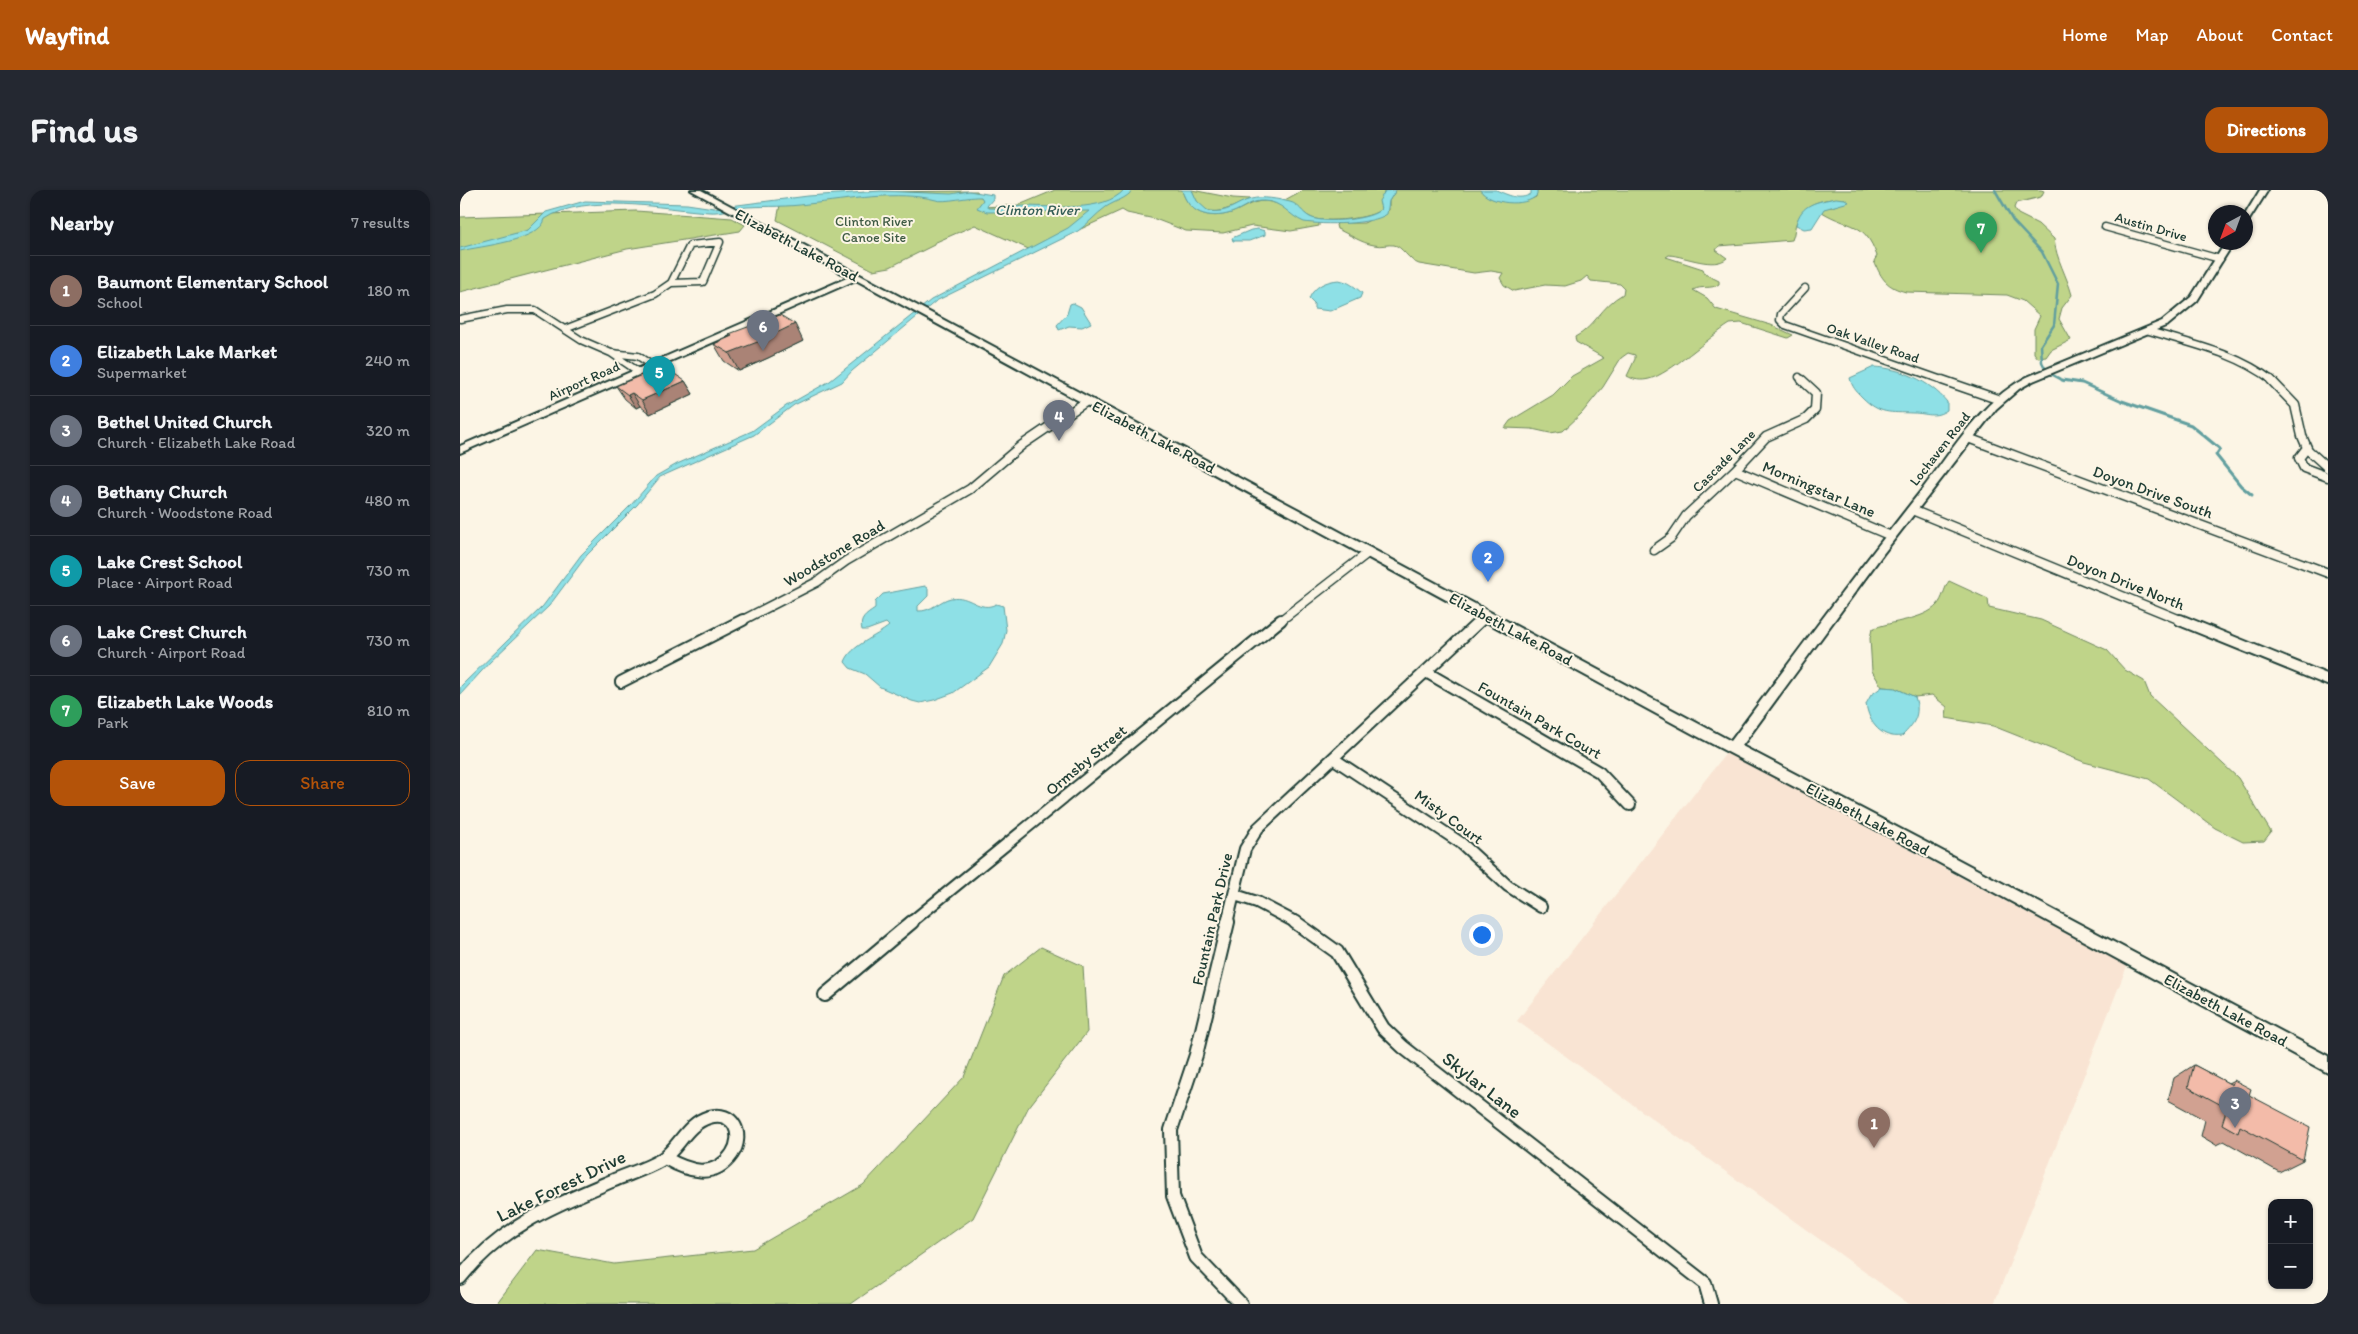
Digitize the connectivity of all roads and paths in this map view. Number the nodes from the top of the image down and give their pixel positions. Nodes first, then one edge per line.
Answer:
1 (695, 190) edge
2 (2264, 190) edge
3 (2253, 207) edge
4 (2105, 227) dead end
5 (2226, 250) edge
6 (2220, 260) junction
7 (856, 277) junction
8 (671, 283) junction
9 (1805, 288) dead end
10 (460, 319) edge
11 (565, 329) junction
12 (2150, 330) junction
13 (611, 353) junction
14 (653, 366) junction
15 (639, 372) junction
16 (1800, 377) dead end
17 (2000, 400) junction
18 (1091, 403) junction
19 (1968, 438) junction
20 (2306, 449) junction
21 (460, 450) edge
22 (2328, 468) edge
23 (1735, 470) junction
24 (2328, 477) edge
25 (1912, 510) junction
26 (1891, 536) junction
27 (1654, 550) dead end
28 (1369, 552) junction
29 (2328, 573) edge
30 (1485, 616) junction
31 (1426, 672) junction
32 (2328, 680) edge
33 (621, 682) dead end
34 (1733, 748) junction
35 (1334, 759) junction
36 (1630, 805) dead end
37 (1235, 895) junction
38 (1541, 907) dead end
39 (825, 995) dead end
40 (2328, 1065) edge
41 (665, 1158) junction
42 (460, 1278) edge
43 (1242, 1304) edge
44 (1711, 1304) edge

1 - 7 street, Elizabeth Lake Road
2 - 3 street
4 - 6 street, Austin Drive
5 - 6 street, Lochaven Road
6 - 12 street, Lochaven Road
7 - 14 street, Airport Road
7 - 18 street, Elizabeth Lake Road
8 - 8 street
8 - 11 street
9 - 17 street, Oak Valley Road
10 - 11 street
11 - 13 street
12 - 17 street, Lochaven Road
12 - 20 street
13 - 14 street
13 - 15 street
14 - 15 street, Airport Road
15 - 21 street, Airport Road
16 - 23 street, Cascade Lane
17 - 19 street, Lochaven Road
18 - 28 street, Elizabeth Lake Road
18 - 33 street, Woodstone Road
19 - 25 street, Lochaven Road
19 - 29 street, Doyon Drive South
20 - 22 street
20 - 24 street
23 - 26 street, Morningstar Lane
23 - 27 street, Cascade Lane
25 - 26 street, Lochaven Road
25 - 32 street, Doyon Drive North
26 - 34 street, Lochaven Road
28 - 30 street, Elizabeth Lake Road
28 - 39 street, Ormsby Street
30 - 31 street, Fountain Park Drive
30 - 34 street, Elizabeth Lake Road
31 - 35 street, Fountain Park Drive
31 - 36 street, Fountain Park Court
34 - 40 street, Elizabeth Lake Road
35 - 37 street, Fountain Park Drive
35 - 38 street, Misty Court
37 - 43 street, Fountain Park Drive
37 - 44 street, Skylar Lane
41 - 41 street, Lake Forest Drive
41 - 42 street, Lake Forest Drive

